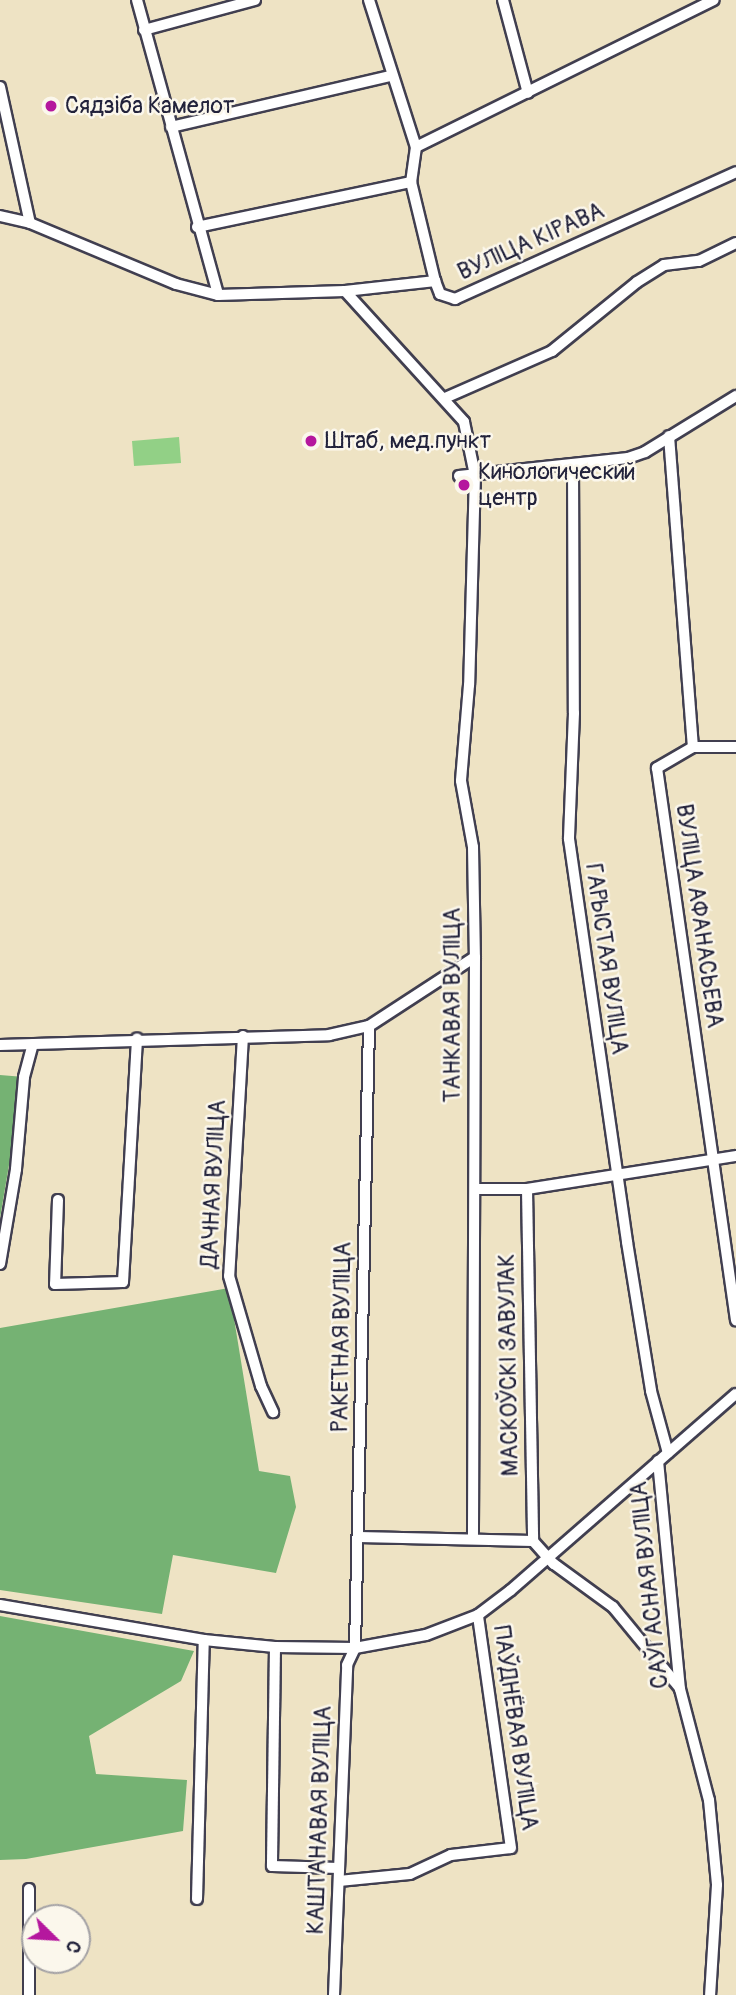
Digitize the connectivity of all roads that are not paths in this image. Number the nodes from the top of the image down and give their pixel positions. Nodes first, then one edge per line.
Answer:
1 (137, 0) edge
2 (255, 0) edge
3 (369, 0) edge
4 (503, 0) edge
5 (715, 0) edge
6 (144, 30) junction
7 (391, 75) junction
8 (0, 87) edge
9 (528, 93) junction
10 (171, 127) junction
11 (416, 147) junction
12 (736, 172) edge
13 (411, 182) junction
14 (0, 216) edge
15 (30, 223) junction
16 (197, 227) junction
17 (736, 243) edge
18 (435, 281) junction
19 (345, 291) junction
20 (218, 295) junction
21 (736, 396) edge
22 (445, 398) junction
23 (669, 436) junction
24 (573, 464) junction
25 (475, 475) junction
26 (459, 476) dead end
27 (693, 747) junction
28 (736, 747) edge
29 (475, 957) junction
30 (369, 1026) junction
31 (243, 1036) junction
32 (137, 1038) junction
33 (33, 1044) junction
34 (0, 1045) edge
35 (736, 1156) edge
36 (712, 1161) junction
37 (619, 1176) junction
38 (475, 1189) junction
39 (527, 1189) junction
40 (58, 1200) dead end
41 (0, 1264) edge
42 (736, 1320) edge
43 (736, 1394) edge
44 (273, 1412) dead end
45 (668, 1453) junction
46 (658, 1461) junction
47 (473, 1536) junction
48 (359, 1537) junction
49 (533, 1541) junction
50 (548, 1559) junction
51 (0, 1605) edge
52 (478, 1615) junction
53 (204, 1640) junction
54 (275, 1647) junction
55 (355, 1648) junction
56 (680, 1689) junction
57 (340, 1868) junction
58 (339, 1881) junction
59 (29, 1889) dead end
60 (197, 1899) dead end
61 (29, 1995) edge
62 (334, 1995) edge
63 (709, 1995) edge

1 - 6 street
2 - 6 street
3 - 7 street
4 - 9 street
5 - 9 street
6 - 10 street
7 - 10 street
7 - 11 street
8 - 15 street
9 - 11 street
10 - 16 street
11 - 13 street
12 - 18 street, ВУЛІЦА КІРАВА
13 - 16 street
13 - 18 street
14 - 15 street, ВУЛІЦА КІРАВА
15 - 20 street, ВУЛІЦА КІРАВА
16 - 20 street
17 - 22 street
18 - 19 street, ВУЛІЦА КІРАВА
19 - 20 street, ВУЛІЦА КІРАВА
19 - 22 street, ТАНКАВАЯ ВУЛІЦА
21 - 23 street
22 - 25 street, ТАНКАВАЯ ВУЛІЦА
23 - 24 street
23 - 27 street
24 - 25 street
24 - 37 street, ГАРЫСТАЯ ВУЛІЦА
25 - 26 street
25 - 29 street, ТАНКАВАЯ ВУЛІЦА
27 - 28 street
27 - 36 street, ВУЛІЦА АФАНАСЬЕВА
29 - 30 street
29 - 38 street, ТАНКАВАЯ ВУЛІЦА
30 - 31 street
30 - 48 street, РАКЕТНАЯ ВУЛІЦА
31 - 32 street
31 - 44 street, ДАЧНАЯ ВУЛІЦА
32 - 33 street
32 - 40 street
33 - 34 street
33 - 41 street
35 - 36 street
36 - 37 street
36 - 42 street, ВУЛІЦА АФАНАСЬЕВА
37 - 39 street
37 - 45 street, ГАРЫСТАЯ ВУЛІЦА
38 - 39 street
38 - 47 street, ТАНКАВАЯ ВУЛІЦА
39 - 49 street, МАСКОЎСКІ ЗАВУЛАК
43 - 45 street
45 - 46 street
46 - 50 street
46 - 56 street, САЎГАСНАЯ ВУЛІЦА
47 - 48 street
47 - 49 street
48 - 55 street, РАКЕТНАЯ ВУЛІЦА
49 - 50 street
50 - 52 street
50 - 56 street
51 - 53 street
52 - 55 street
52 - 58 street, ПАЎДНЁВАЯ ВУЛІЦА
53 - 54 street
53 - 60 street
54 - 55 street
54 - 57 street
55 - 57 street, КАШТАНАВАЯ ВУЛІЦА
56 - 63 street, САЎГАСНАЯ ВУЛІЦА
57 - 58 street, КАШТАНАВАЯ ВУЛІЦА
58 - 62 street, КАШТАНАВАЯ ВУЛІЦА
59 - 61 street

